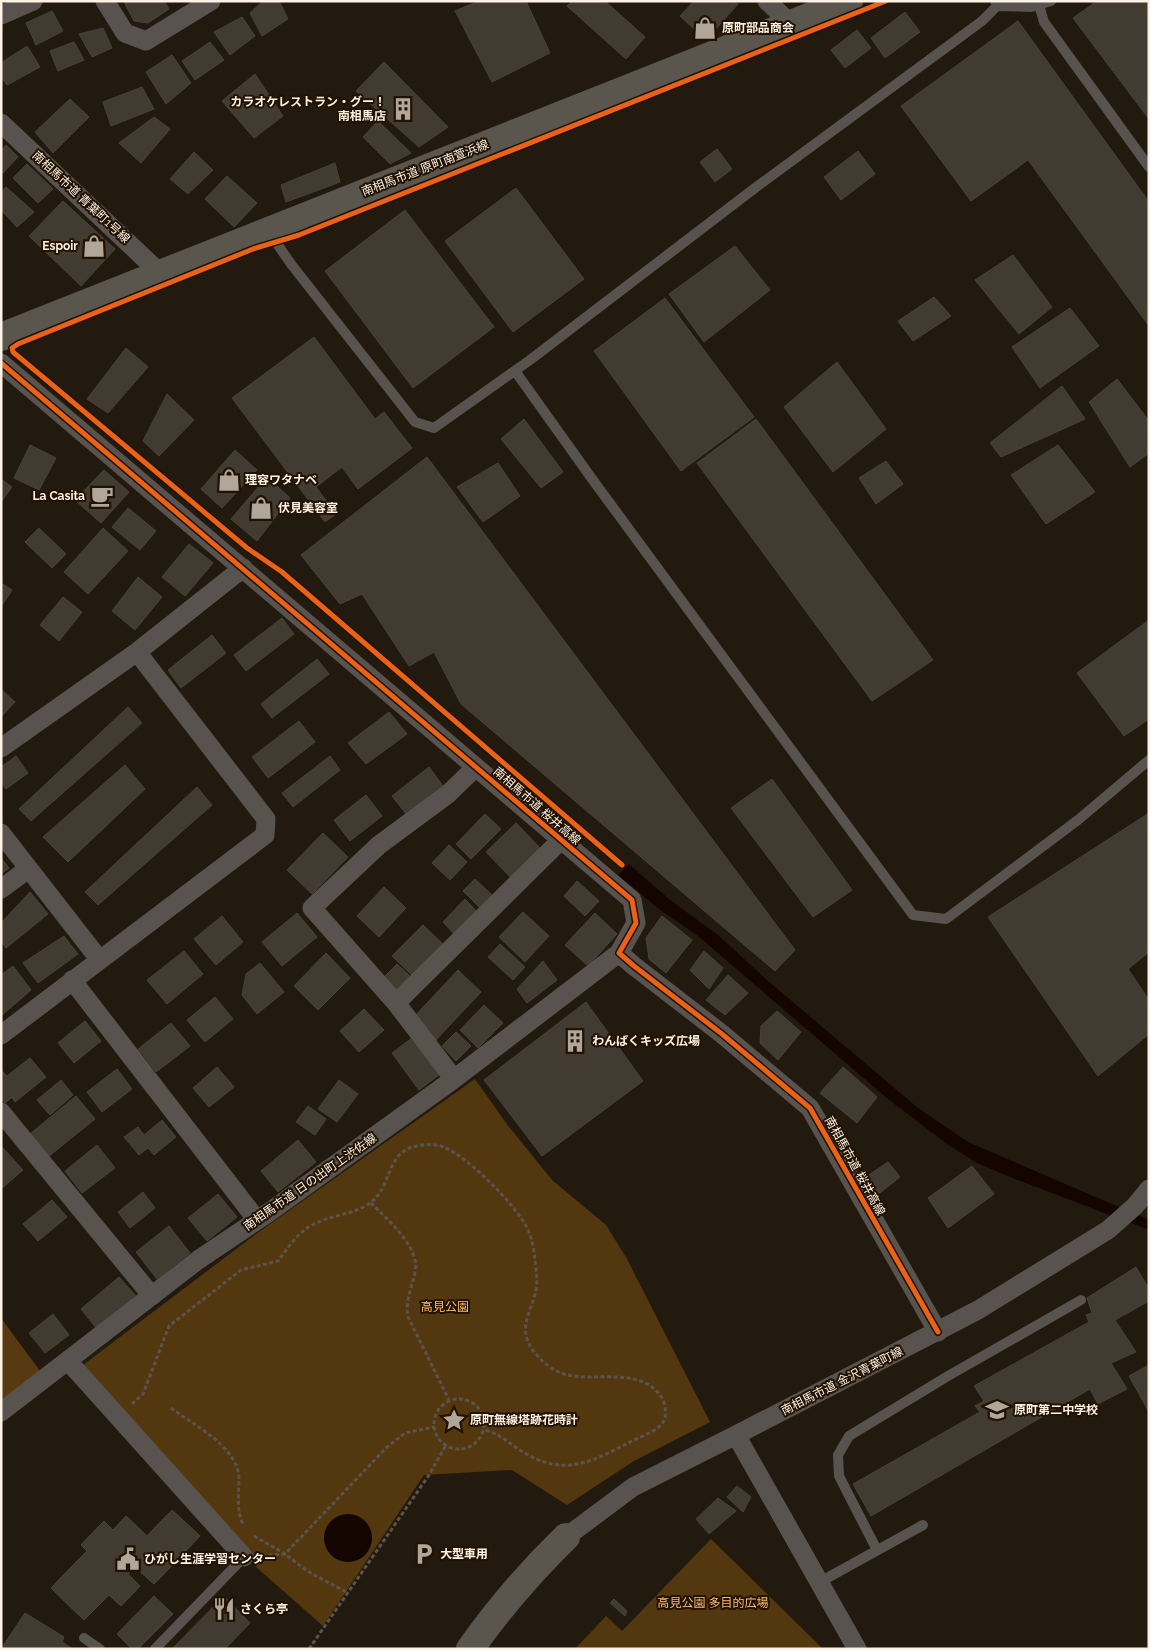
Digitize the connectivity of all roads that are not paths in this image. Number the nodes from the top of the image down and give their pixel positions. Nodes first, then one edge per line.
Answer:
1 (33, 1) edge
2 (105, 1) edge
3 (211, 1) edge
4 (768, 1) edge
5 (849, 1) edge
6 (1051, 1) edge
7 (996, 4) edge
8 (1039, 5) junction
9 (1, 15) edge
10 (791, 24) junction
11 (1, 123) edge
12 (1149, 167) edge
13 (268, 230) junction
14 (159, 272) junction
15 (1, 337) edge
16 (1, 363) edge
17 (515, 371) junction
18 (243, 568) junction
19 (137, 652) junction
20 (1, 748) edge
21 (1149, 760) edge
22 (476, 767) junction
23 (1, 833) edge
24 (561, 840) junction
25 (28, 869) junction
26 (1, 889) edge
27 (619, 953) junction
28 (99, 960) junction
29 (72, 980) junction
30 (396, 1003) junction
31 (1, 1035) edge
32 (454, 1079) junction
33 (1, 1112) edge
34 (1149, 1189) edge
35 (257, 1220) junction
36 (152, 1296) junction
37 (1081, 1300) dead end
38 (938, 1332) junction
39 (68, 1361) junction
40 (1, 1412) edge
41 (736, 1435) junction
42 (923, 1525) dead end
43 (566, 1537) joint
44 (877, 1550) junction
45 (244, 1557) joint
46 (818, 1582) junction
47 (84, 1638) dead end
48 (100, 1649) edge
49 (155, 1649) edge
50 (470, 1649) edge
51 (857, 1649) edge

1 - 9 street
2 - 3 street
4 - 10 street
5 - 10 street, 南相馬市道 原町南萱浜線
6 - 8 lane
7 - 8 lane
7 - 17 lane
8 - 12 lane
10 - 13 street, 南相馬市道 原町南萱浜線
11 - 14 street, 南相馬市道 青葉町1号線
13 - 14 street, 南相馬市道 原町南萱浜線
13 - 17 lane
14 - 15 street, 南相馬市道 原町南萱浜線
16 - 18 street, 南相馬市道 桜井高線
17 - 21 lane
18 - 19 street
18 - 22 street, 南相馬市道 桜井高線
19 - 20 street
19 - 28 street
22 - 24 street, 南相馬市道 桜井高線
22 - 30 street
23 - 25 street
24 - 27 street, 南相馬市道 桜井高線
24 - 30 street
25 - 26 street
25 - 28 street
27 - 32 street, 南相馬市道 日の出町上渋佐線
27 - 38 street, 南相馬市道 桜井高線
28 - 29 street
29 - 31 street
29 - 35 street
30 - 32 street
32 - 35 street, 南相馬市道 日の出町上渋佐線
33 - 36 street
34 - 38 street, 南相馬市道 金沢青葉町線
35 - 36 street, 南相馬市道 日の出町上渋佐線
36 - 39 street, 南相馬市道 日の出町上渋佐線
37 - 44 lane
38 - 41 street, 南相馬市道 金沢青葉町線
39 - 40 street, 南相馬市道 日の出町上渋佐線
39 - 45 street
41 - 43 street, 南相馬市道 金沢青葉町線
41 - 46 street
42 - 44 lane
43 - 50 street
44 - 46 lane
45 - 49 lane
46 - 51 street
47 - 48 lane

